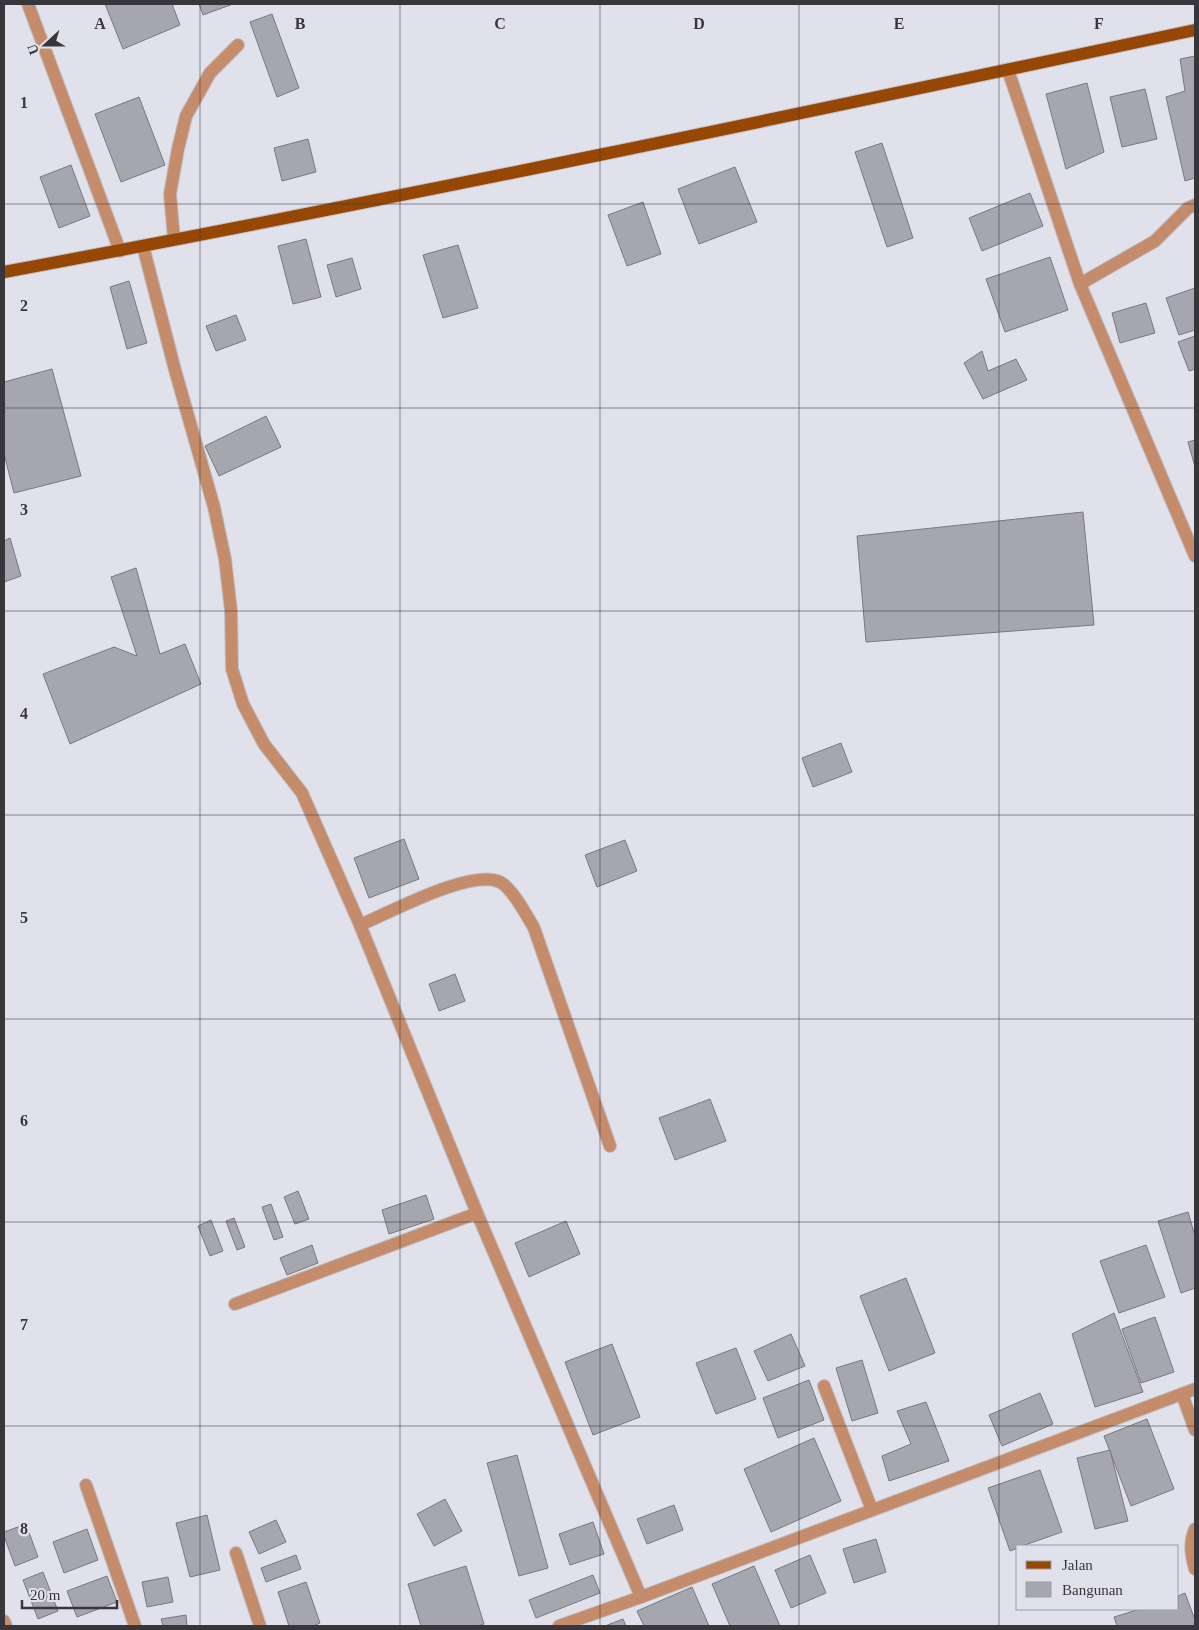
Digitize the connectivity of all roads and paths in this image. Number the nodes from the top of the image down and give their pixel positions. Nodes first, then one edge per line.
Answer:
1 (28, 4) edge
2 (1195, 30) edge
3 (238, 45) dead end
4 (1008, 70) junction
5 (1195, 204) edge
6 (174, 239) junction
7 (143, 246) junction
8 (120, 250) junction
9 (4, 272) edge
10 (1080, 284) junction
11 (1195, 556) edge
12 (360, 925) junction
13 (610, 1146) dead end
14 (477, 1213) junction
15 (235, 1304) dead end
16 (824, 1386) dead end
17 (1195, 1389) edge
18 (1182, 1394) junction
19 (1195, 1430) edge
20 (86, 1485) dead end
21 (872, 1510) junction
22 (1195, 1529) edge
23 (236, 1553) dead end
24 (1195, 1569) edge
25 (641, 1597) junction
26 (4, 1620) edge
27 (6, 1626) edge
28 (135, 1626) edge
29 (260, 1626) edge
30 (559, 1626) edge

1 - 8 street
2 - 4 main road
3 - 6 street
4 - 6 main road
4 - 10 street
5 - 10 street
6 - 7 main road
7 - 8 main road
7 - 12 street
8 - 9 main road
10 - 11 street
12 - 13 street
12 - 14 street
14 - 15 street
14 - 25 street
16 - 21 street
17 - 18 street
18 - 19 street
18 - 21 street
20 - 28 street
21 - 25 street
22 - 24 street
23 - 29 street
25 - 30 street
26 - 27 street

